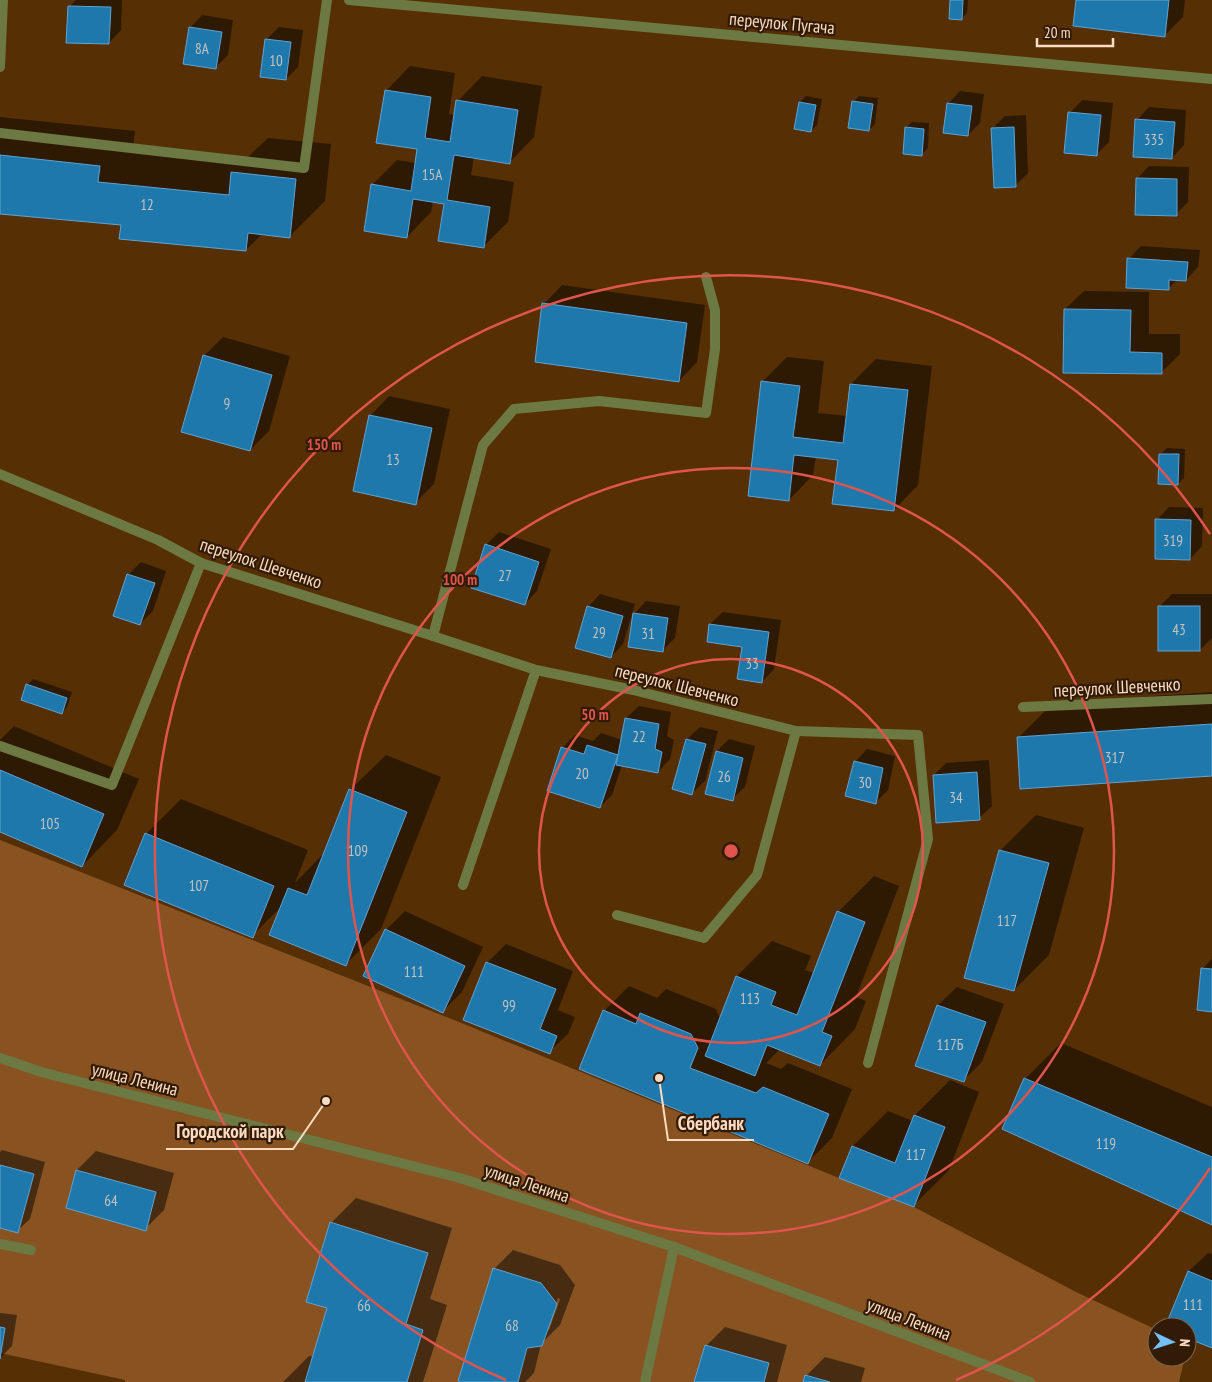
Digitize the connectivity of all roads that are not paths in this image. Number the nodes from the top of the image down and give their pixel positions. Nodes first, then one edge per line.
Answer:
1 (3, 0) edge
2 (327, 0) edge
3 (349, 0) edge
4 (0, 67) edge
5 (1212, 79) edge
6 (0, 132) edge
7 (706, 277) dead end
8 (0, 474) edge
9 (201, 564) junction
10 (433, 636) junction
11 (536, 670) junction
12 (1212, 699) edge
13 (1023, 707) dead end
14 (796, 731) junction
15 (0, 746) edge
16 (463, 885) dead end
17 (617, 915) dead end
18 (0, 1058) edge
19 (868, 1064) dead end
20 (0, 1244) edge
21 (674, 1246) junction
22 (32, 1250) dead end
23 (645, 1382) edge
24 (1030, 1382) edge

1 - 4 street
2 - 6 street
3 - 5 street, переулок Пугача
7 - 10 street
8 - 9 street, переулок Шевченко
9 - 10 street, переулок Шевченко
9 - 15 street
10 - 11 street, переулок Шевченко
11 - 14 street, переулок Шевченко
11 - 16 street
12 - 13 street, переулок Шевченко
14 - 17 street
14 - 19 street, переулок Шевченко
18 - 21 street, улица Ленина
20 - 22 street
21 - 23 street
21 - 24 street, улица Ленина

